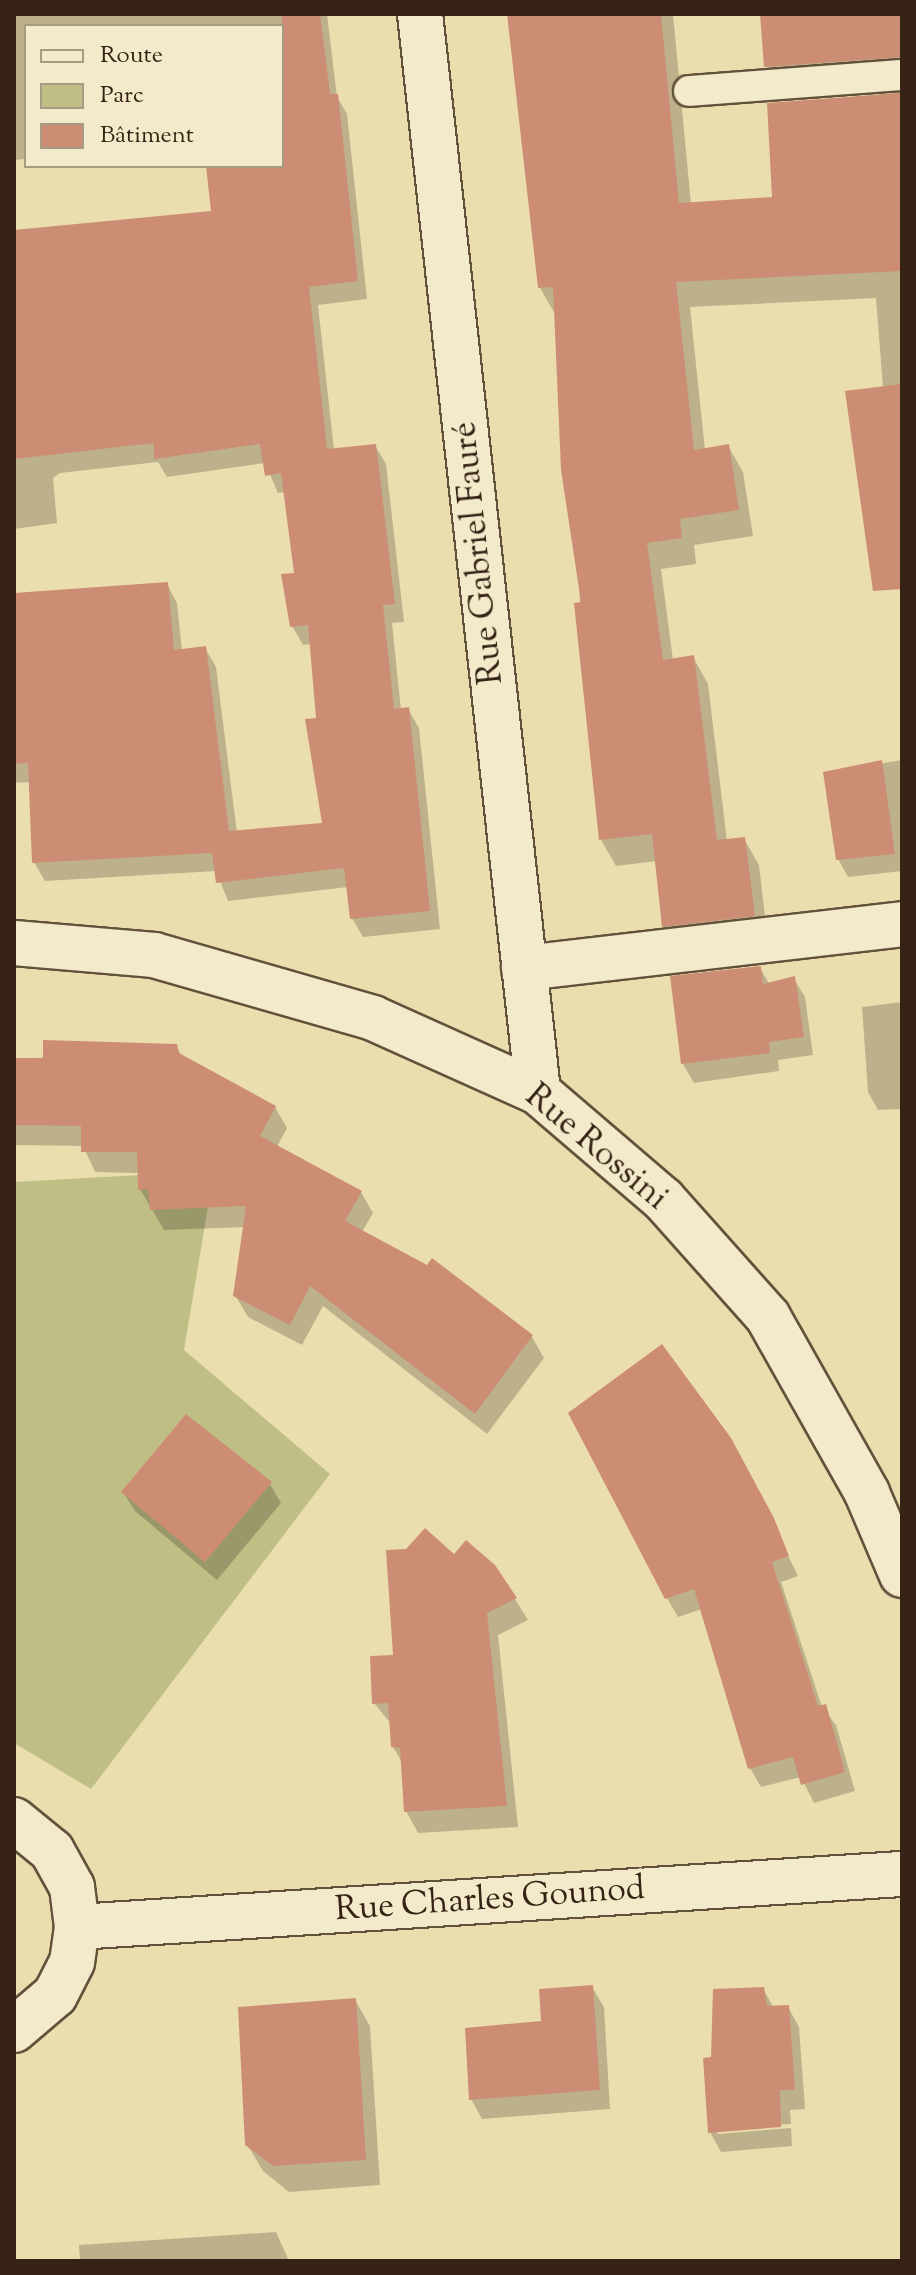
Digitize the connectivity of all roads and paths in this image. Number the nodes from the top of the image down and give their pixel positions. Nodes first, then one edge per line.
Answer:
1 (420, 14) edge
2 (902, 75) edge
3 (689, 91) dead end
4 (902, 924) edge
5 (14, 943) edge
6 (524, 968) junction
7 (538, 1092) junction
8 (902, 1575) edge
9 (14, 1820) edge
10 (902, 1874) edge
11 (77, 1927) junction
12 (14, 2030) edge

1 - 6 street, Rue Gabriel Fauré
2 - 3 lane
4 - 6 street
5 - 7 street, Rue Rossini
6 - 7 street, Rue Gabriel Fauré
7 - 8 street, Rue Rossini
9 - 11 street
10 - 11 street, Rue Charles Gounod
11 - 12 street

